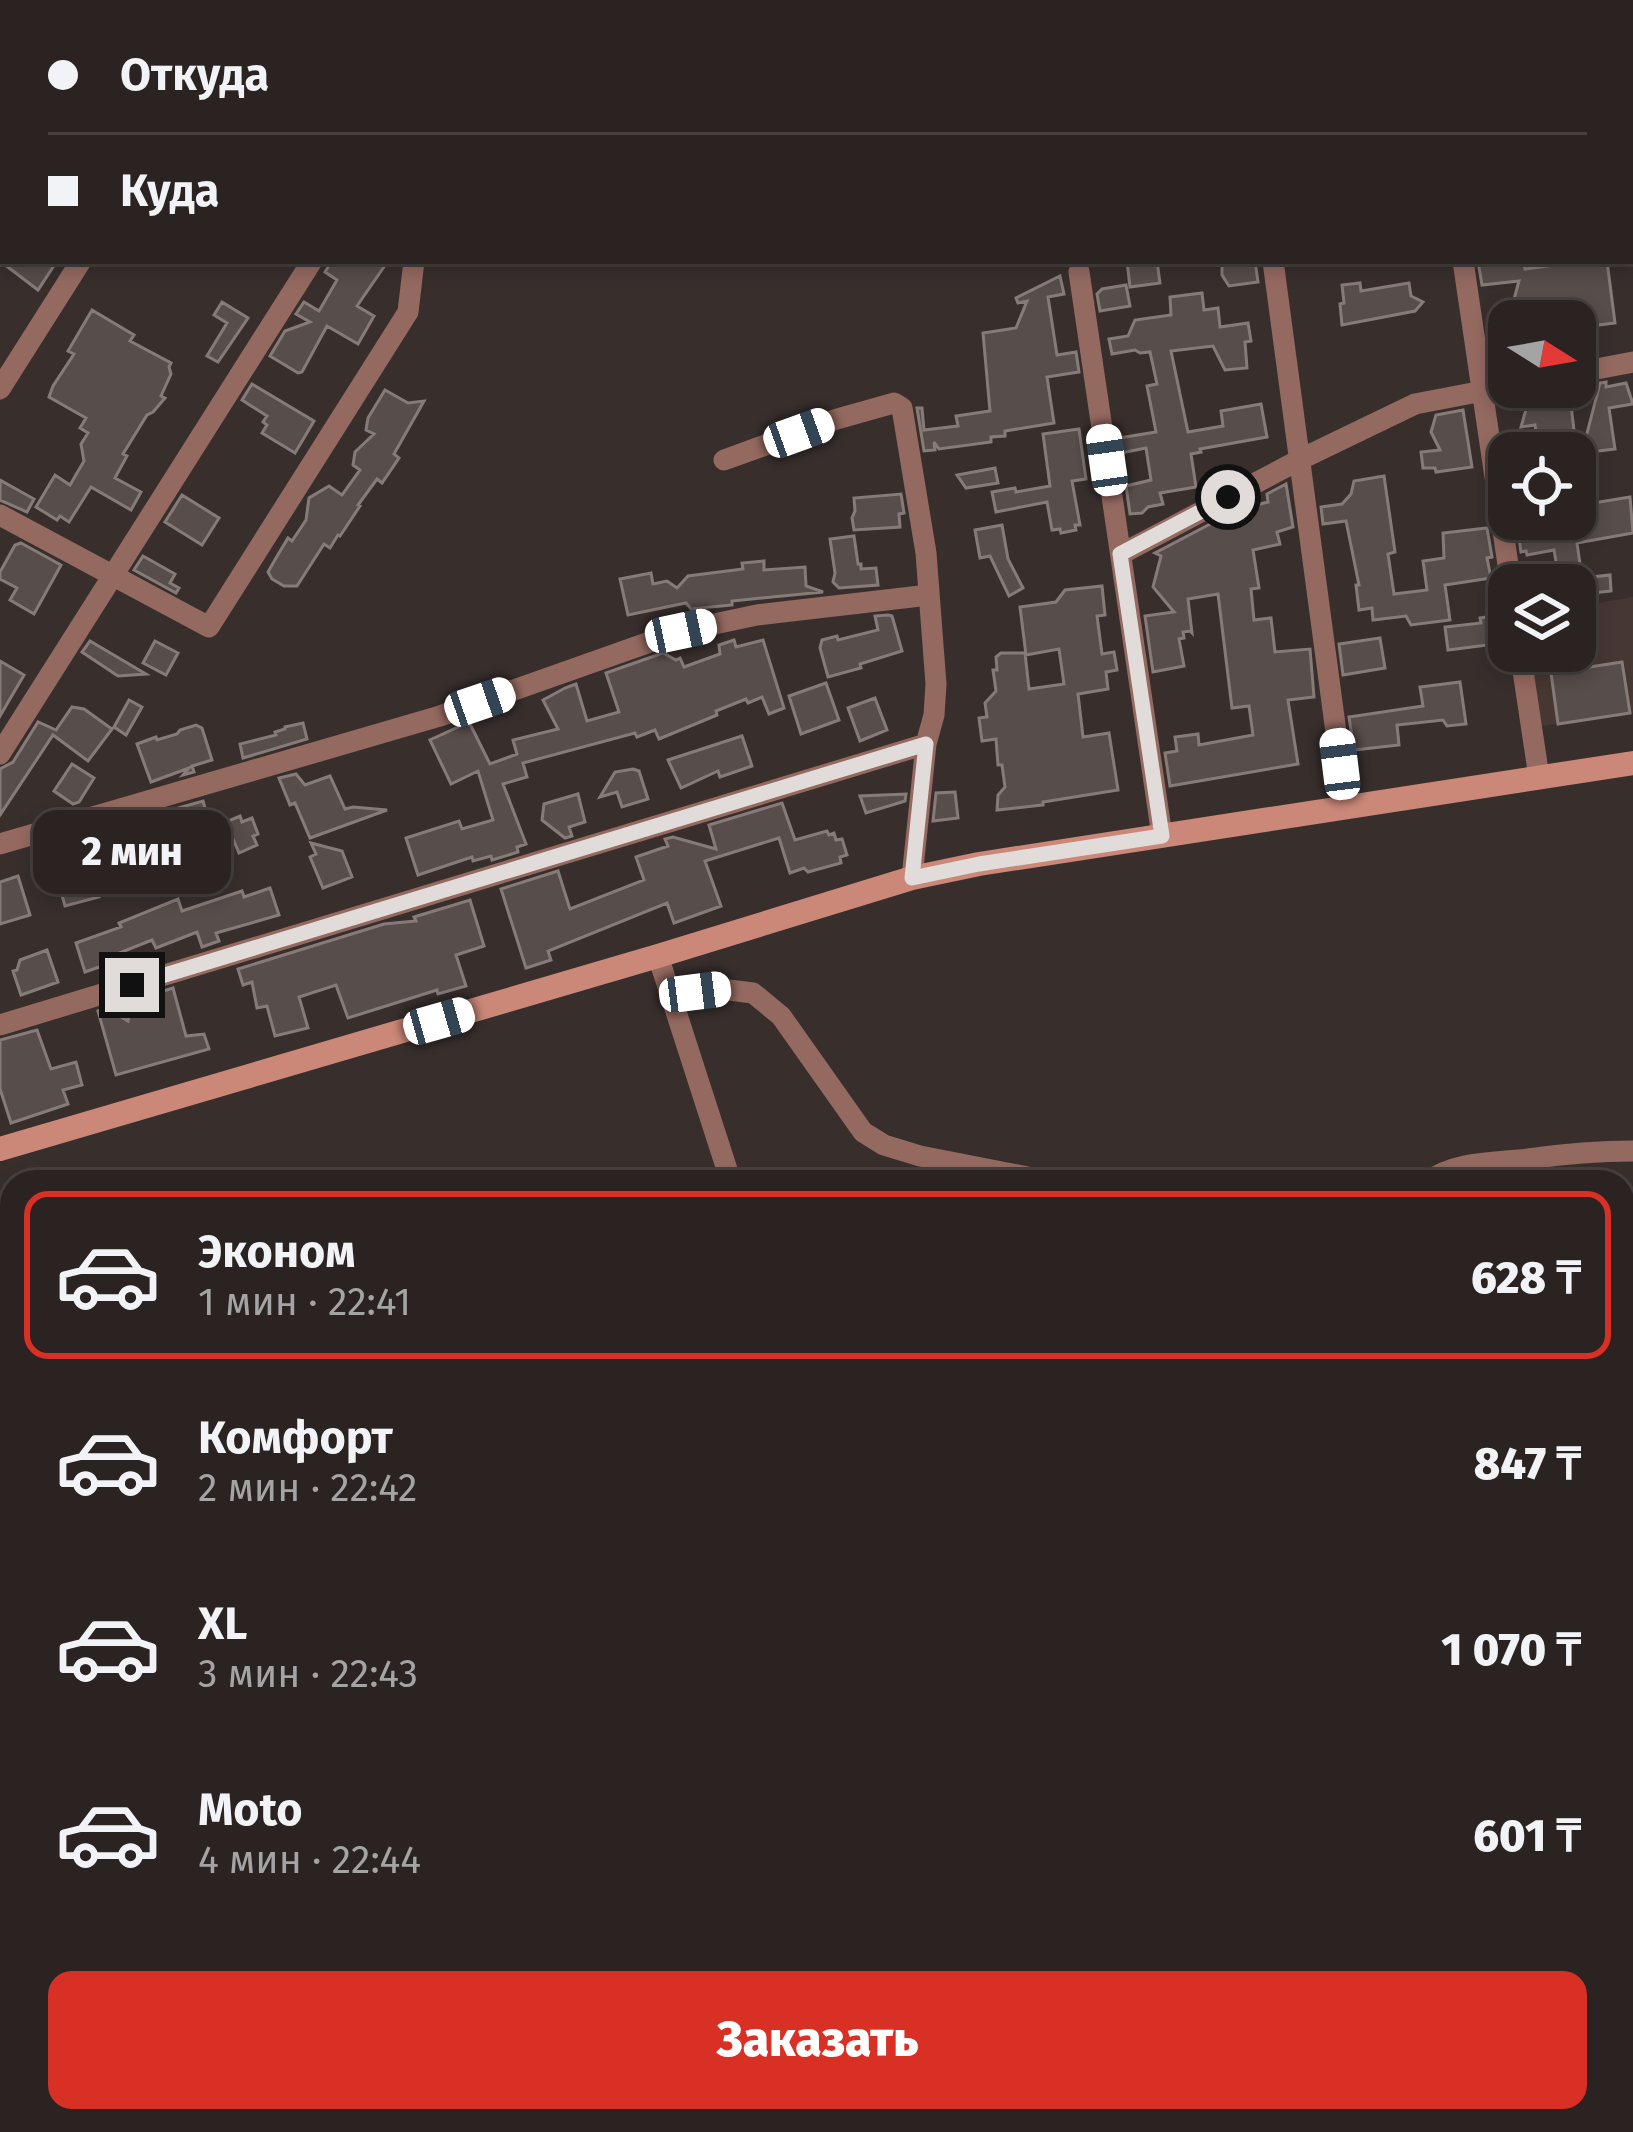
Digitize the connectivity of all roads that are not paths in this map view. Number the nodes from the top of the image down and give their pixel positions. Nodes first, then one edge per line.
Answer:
1 (79, 264) edge
2 (311, 264) edge
3 (414, 264) edge
4 (1273, 264) edge
5 (1462, 264) edge
6 (1079, 272) dead end
7 (1633, 362) edge
8 (1596, 369) edge
9 (0, 389) edge
10 (1488, 390) edge
11 (1482, 391) junction
12 (724, 460) dead end
13 (1299, 460) junction
14 (0, 515) edge
15 (1120, 554) junction
16 (1508, 564) edge
17 (114, 576) junction
18 (929, 596) junction
19 (1523, 672) edge
20 (926, 744) junction
21 (0, 754) edge
22 (1633, 763) edge
23 (1539, 777) junction
24 (1346, 807) junction
25 (1162, 836) junction
26 (0, 844) edge
27 (912, 878) junction
28 (658, 956) junction
29 (670, 995) junction
30 (0, 1025) edge
31 (0, 1149) edge
32 (1633, 1151) edge
33 (727, 1170) edge
34 (992, 1170) edge
35 (1447, 1170) edge

1 - 9 street
2 - 17 street
3 - 17 street
4 - 13 street
5 - 11 street
6 - 15 street
7 - 8 street
10 - 11 street
11 - 13 street
11 - 16 street
12 - 18 street
13 - 15 street
13 - 24 street
14 - 17 street
15 - 25 street
17 - 21 street
18 - 20 street
18 - 26 street
19 - 23 street
20 - 27 street
20 - 30 street
22 - 23 main road
23 - 24 main road
24 - 25 main road
25 - 27 main road
27 - 28 main road
28 - 29 street
28 - 31 main road
29 - 33 street
29 - 34 street
32 - 35 street

